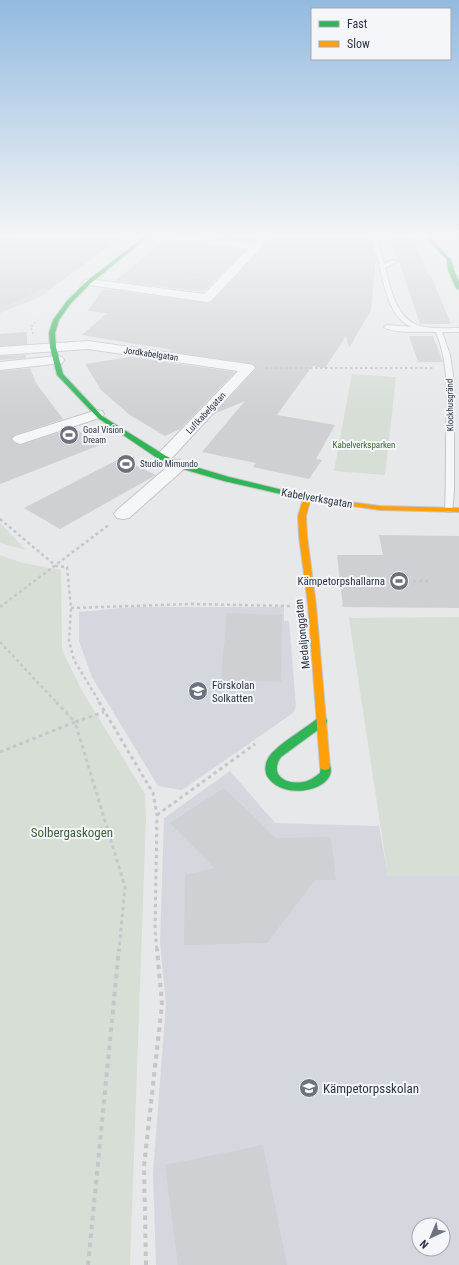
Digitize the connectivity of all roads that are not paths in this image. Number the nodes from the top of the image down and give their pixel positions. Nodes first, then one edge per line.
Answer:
1 (75, 296) edge
2 (193, 296) edge
3 (209, 296) edge
4 (391, 296) edge
5 (387, 327) dead end
6 (438, 330) junction
7 (459, 330) edge
8 (0, 351) edge
9 (55, 354) junction
10 (0, 366) edge
11 (248, 368) joint
12 (97, 414) junction
13 (20, 439) dead end
14 (164, 458) junction
15 (179, 465) junction
16 (307, 498) junction
17 (449, 510) junction
18 (459, 510) edge
19 (123, 514) road end
20 (322, 720) junction

1 - 9 street, Kabelverksgatan
2 - 3 street
4 - 6 lane
5 - 6 lane
6 - 7 lane
6 - 17 lane, Klockhusgränd
8 - 9 street
9 - 10 street
9 - 11 street, Jordkabelgatan
9 - 12 street, Kabelverksgatan
11 - 14 street, Luftkabelgatan
12 - 13 street
12 - 14 street, Kabelverksgatan
14 - 15 street, Kabelverksgatan
15 - 16 street, Kabelverksgatan
15 - 19 street
16 - 17 street, Kabelverksgatan
16 - 20 street, Medaljonggatan
17 - 18 street, Kabelverksgatan
20 - 20 street, Medaljonggatan

